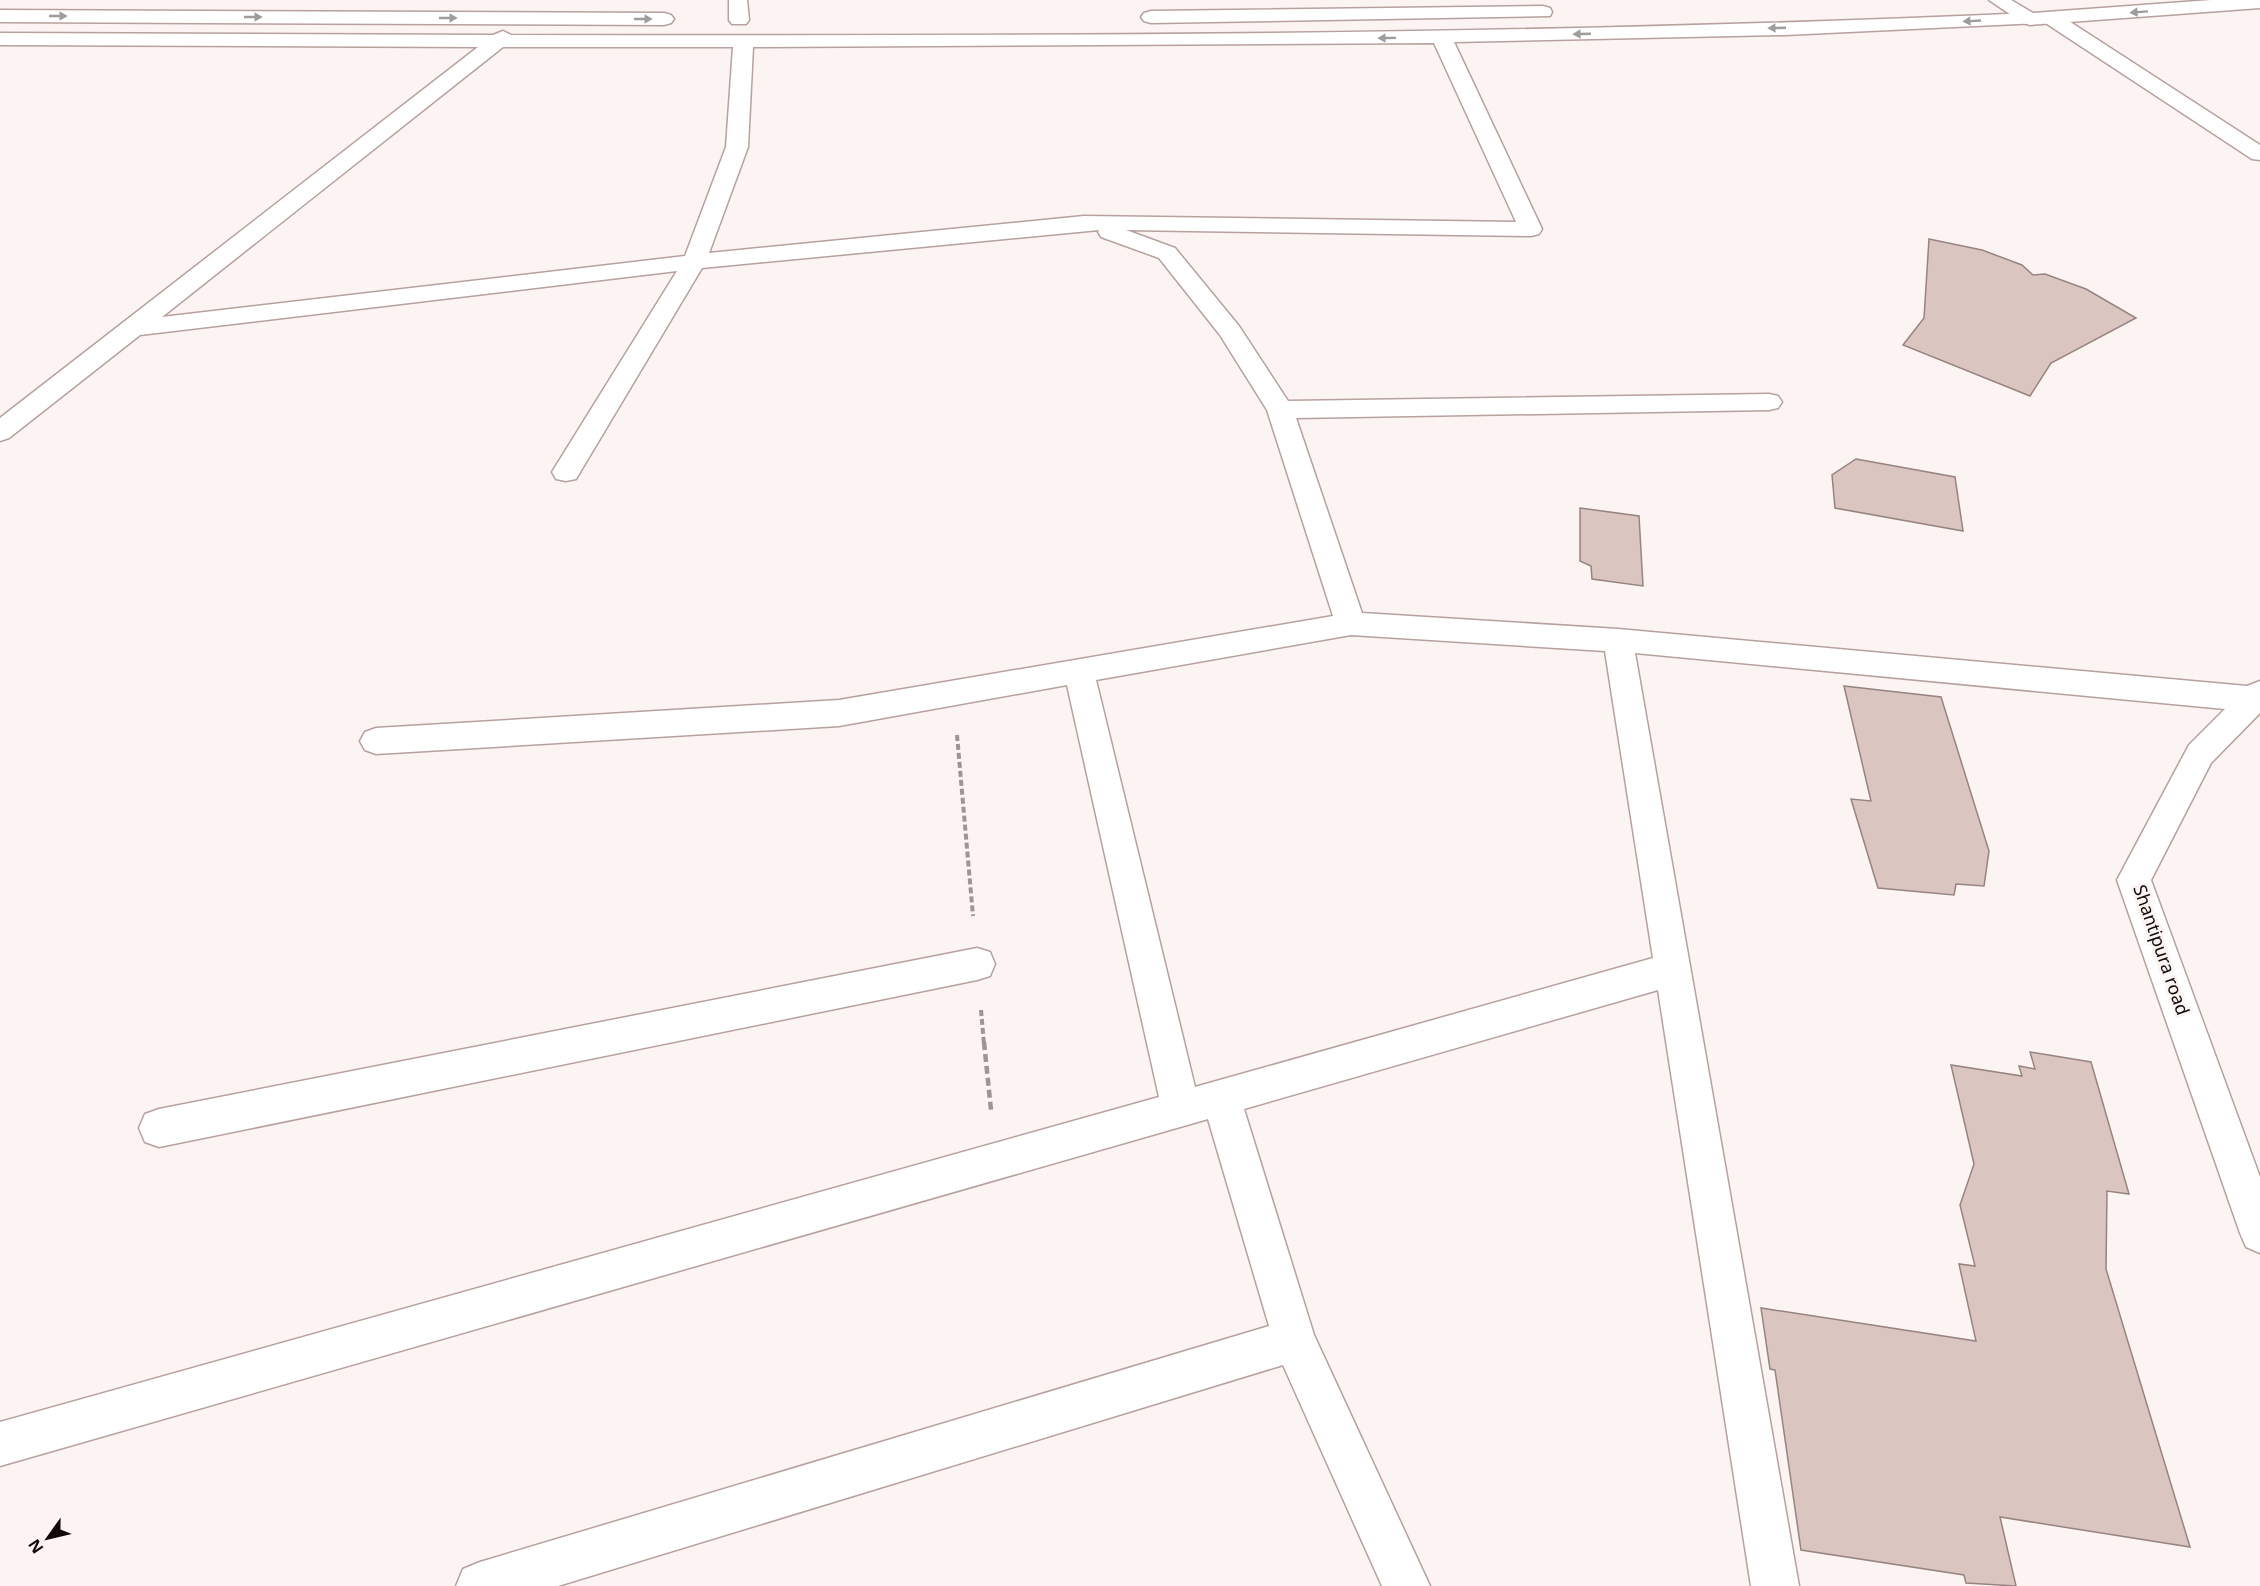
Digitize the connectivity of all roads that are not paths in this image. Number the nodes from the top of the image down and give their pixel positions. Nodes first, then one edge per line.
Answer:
1 (738, 0) edge
2 (1991, 0) edge
3 (1998, 0) edge
4 (1980, 1) edge
5 (2260, 2) edge
6 (2048, 9) edge
7 (1561, 12) dead end
8 (0, 15) edge
9 (1134, 17) dead end
10 (525, 19) junction
11 (2030, 19) junction
12 (680, 20) dead end
13 (715, 20) dead end
14 (761, 20) dead end
15 (741, 31) junction
16 (1442, 38) junction
17 (0, 39) edge
18 (496, 42) junction
19 (2260, 154) edge
20 (1084, 223) junction
21 (694, 262) junction
22 (134, 328) junction
23 (1769, 402) dead end
24 (1280, 410) junction
25 (0, 432) edge
26 (566, 472) dead end
27 (1351, 624) junction
28 (1618, 640) junction
29 (1079, 672) junction
30 (2257, 696) edge
31 (376, 741) dead end
32 (977, 964) dead end
33 (1674, 969) junction
34 (1221, 1098) junction
35 (1181, 1109) junction
36 (159, 1128) dead end
37 (2260, 1233) edge
38 (1294, 1340) junction
39 (0, 1444) edge
40 (480, 1586) edge
41 (1406, 1586) edge
42 (1775, 1586) edge

1 - 15 street
2 - 4 street
3 - 11 street
5 -> 6 street
6 - 11 street
6 - 19 street
7 - 9 street
8 -> 10 street
10 -> 12 street
10 - 18 street
11 -> 16 street
13 - 15 street
14 - 15 street
16 -> 15 street
15 - 18 street
15 - 21 street
16 - 20 street
17 - 18 street
18 - 22 street
20 - 21 street
20 - 24 street
21 - 22 street
21 - 26 street
22 - 25 street
23 - 24 street
24 - 27 street
27 - 28 street
27 - 29 street
28 - 30 street
28 - 33 street
29 - 31 street
29 - 35 street
30 - 37 street, Shantipura road
32 - 36 street
33 - 34 street
33 - 42 street
34 - 35 street
34 - 38 street
35 - 39 street
38 - 40 street
38 - 41 street

